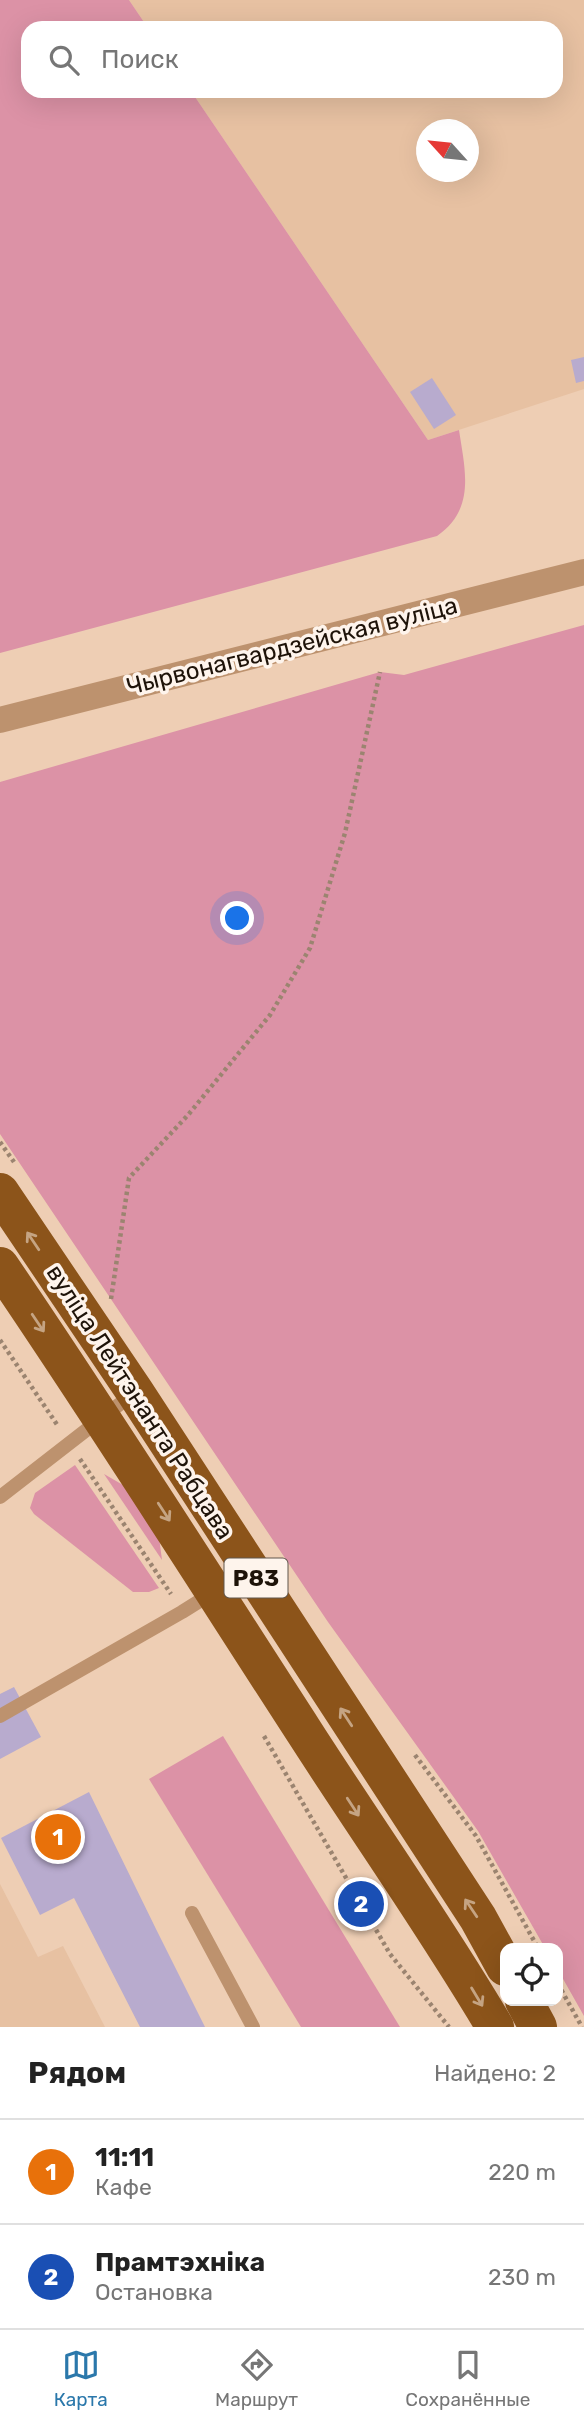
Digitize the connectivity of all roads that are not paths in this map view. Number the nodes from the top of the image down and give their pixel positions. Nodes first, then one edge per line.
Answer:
1 (584, 572) edge
2 (0, 720) edge
3 (0, 1192) edge
4 (0, 1266) edge
5 (135, 1392) junction
6 (104, 1418) junction
7 (0, 1497) edge
8 (250, 1570) junction
9 (214, 1591) junction
10 (0, 1716) edge
11 (192, 1913) dead end
12 (500, 1958) edge
13 (527, 2006) edge
14 (253, 2027) edge
15 (495, 2027) edge
16 (538, 2027) edge

1 - 2 street, Чырвонагвардзейская вуліца
5 -> 3 highway, вуліца Лейтэнанта Рабцава / Р83
4 -> 6 highway, вуліца Лейтэнанта Рабцава / Р83
5 - 6 lane
5 - 8 highway, вуліца Лейтэнанта Рабцава / Р83
6 - 7 lane
6 -> 9 highway, вуліца Лейтэнанта Рабцава / Р83
8 - 9 lane
12 -> 8 highway, вуліца Лейтэнанта Рабцава / Р83
9 - 10 lane
9 -> 15 highway, вуліца Лейтэнанта Рабцава / Р83
11 - 14 lane
13 - 16 highway

